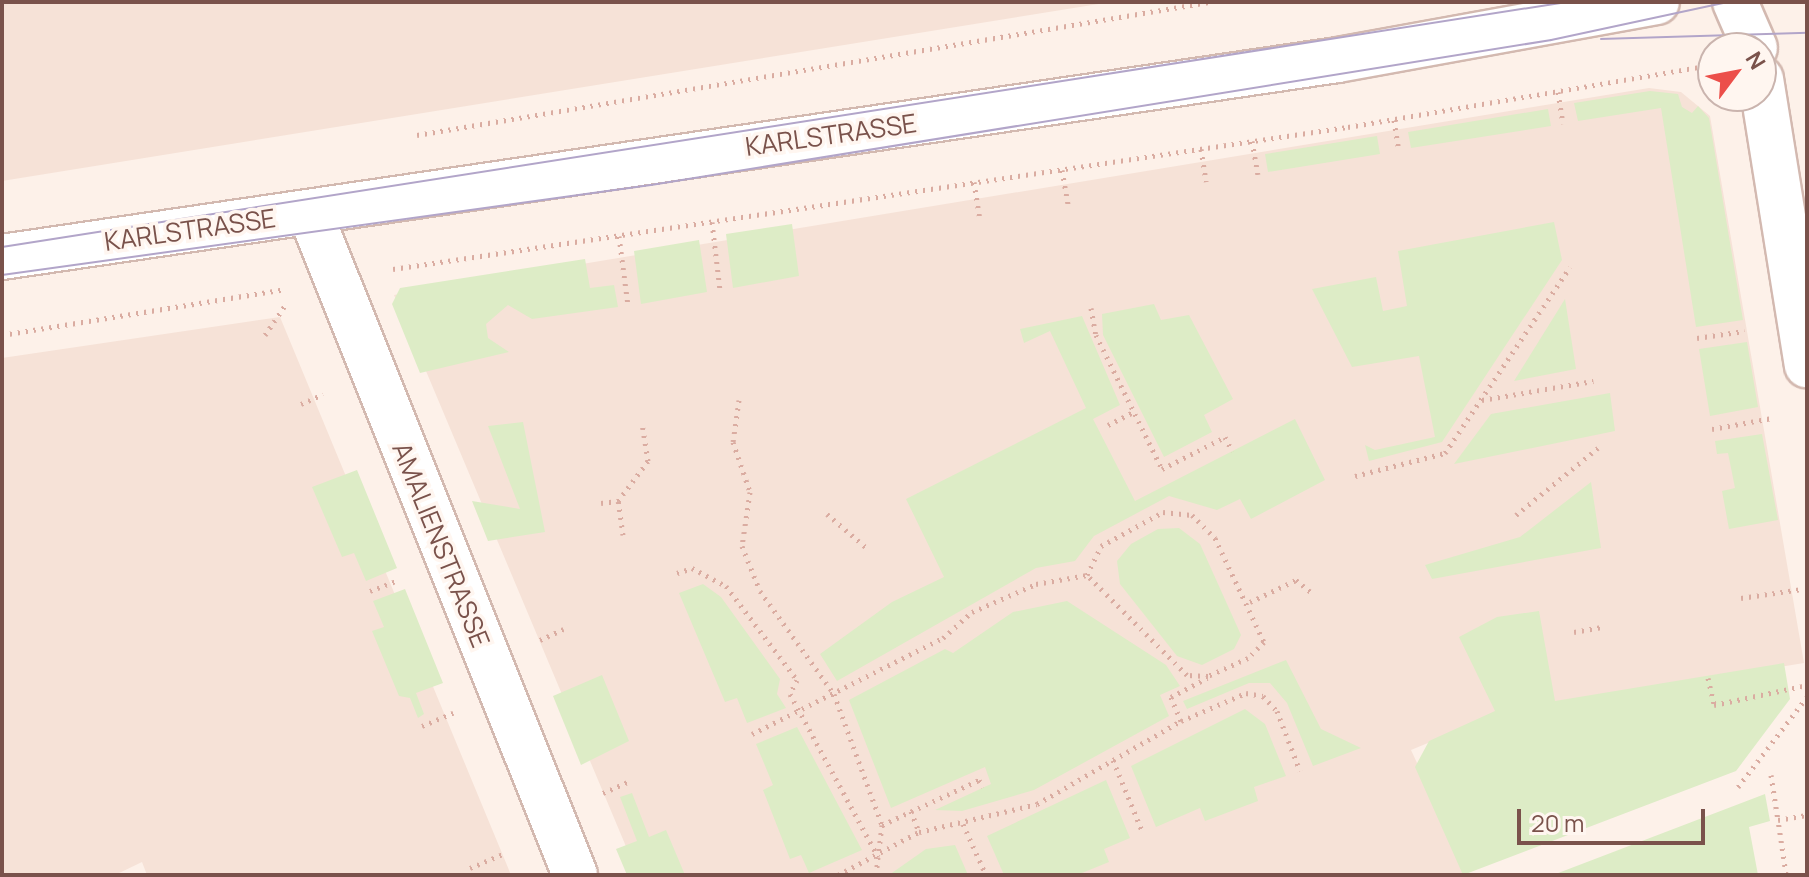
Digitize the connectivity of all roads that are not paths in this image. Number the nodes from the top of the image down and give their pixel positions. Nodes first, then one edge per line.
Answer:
1 (1657, 2) edge
2 (1735, 2) edge
3 (1748, 32) edge
4 (1766, 112) edge
5 (310, 213) junction
6 (2, 257) edge
7 (1807, 365) edge
8 (575, 875) edge

1 - 5 street, KARLSTRASSE
2 - 3 street
4 - 7 street
5 - 6 street, KARLSTRASSE
5 - 8 street, AMALIENSTRASSE

